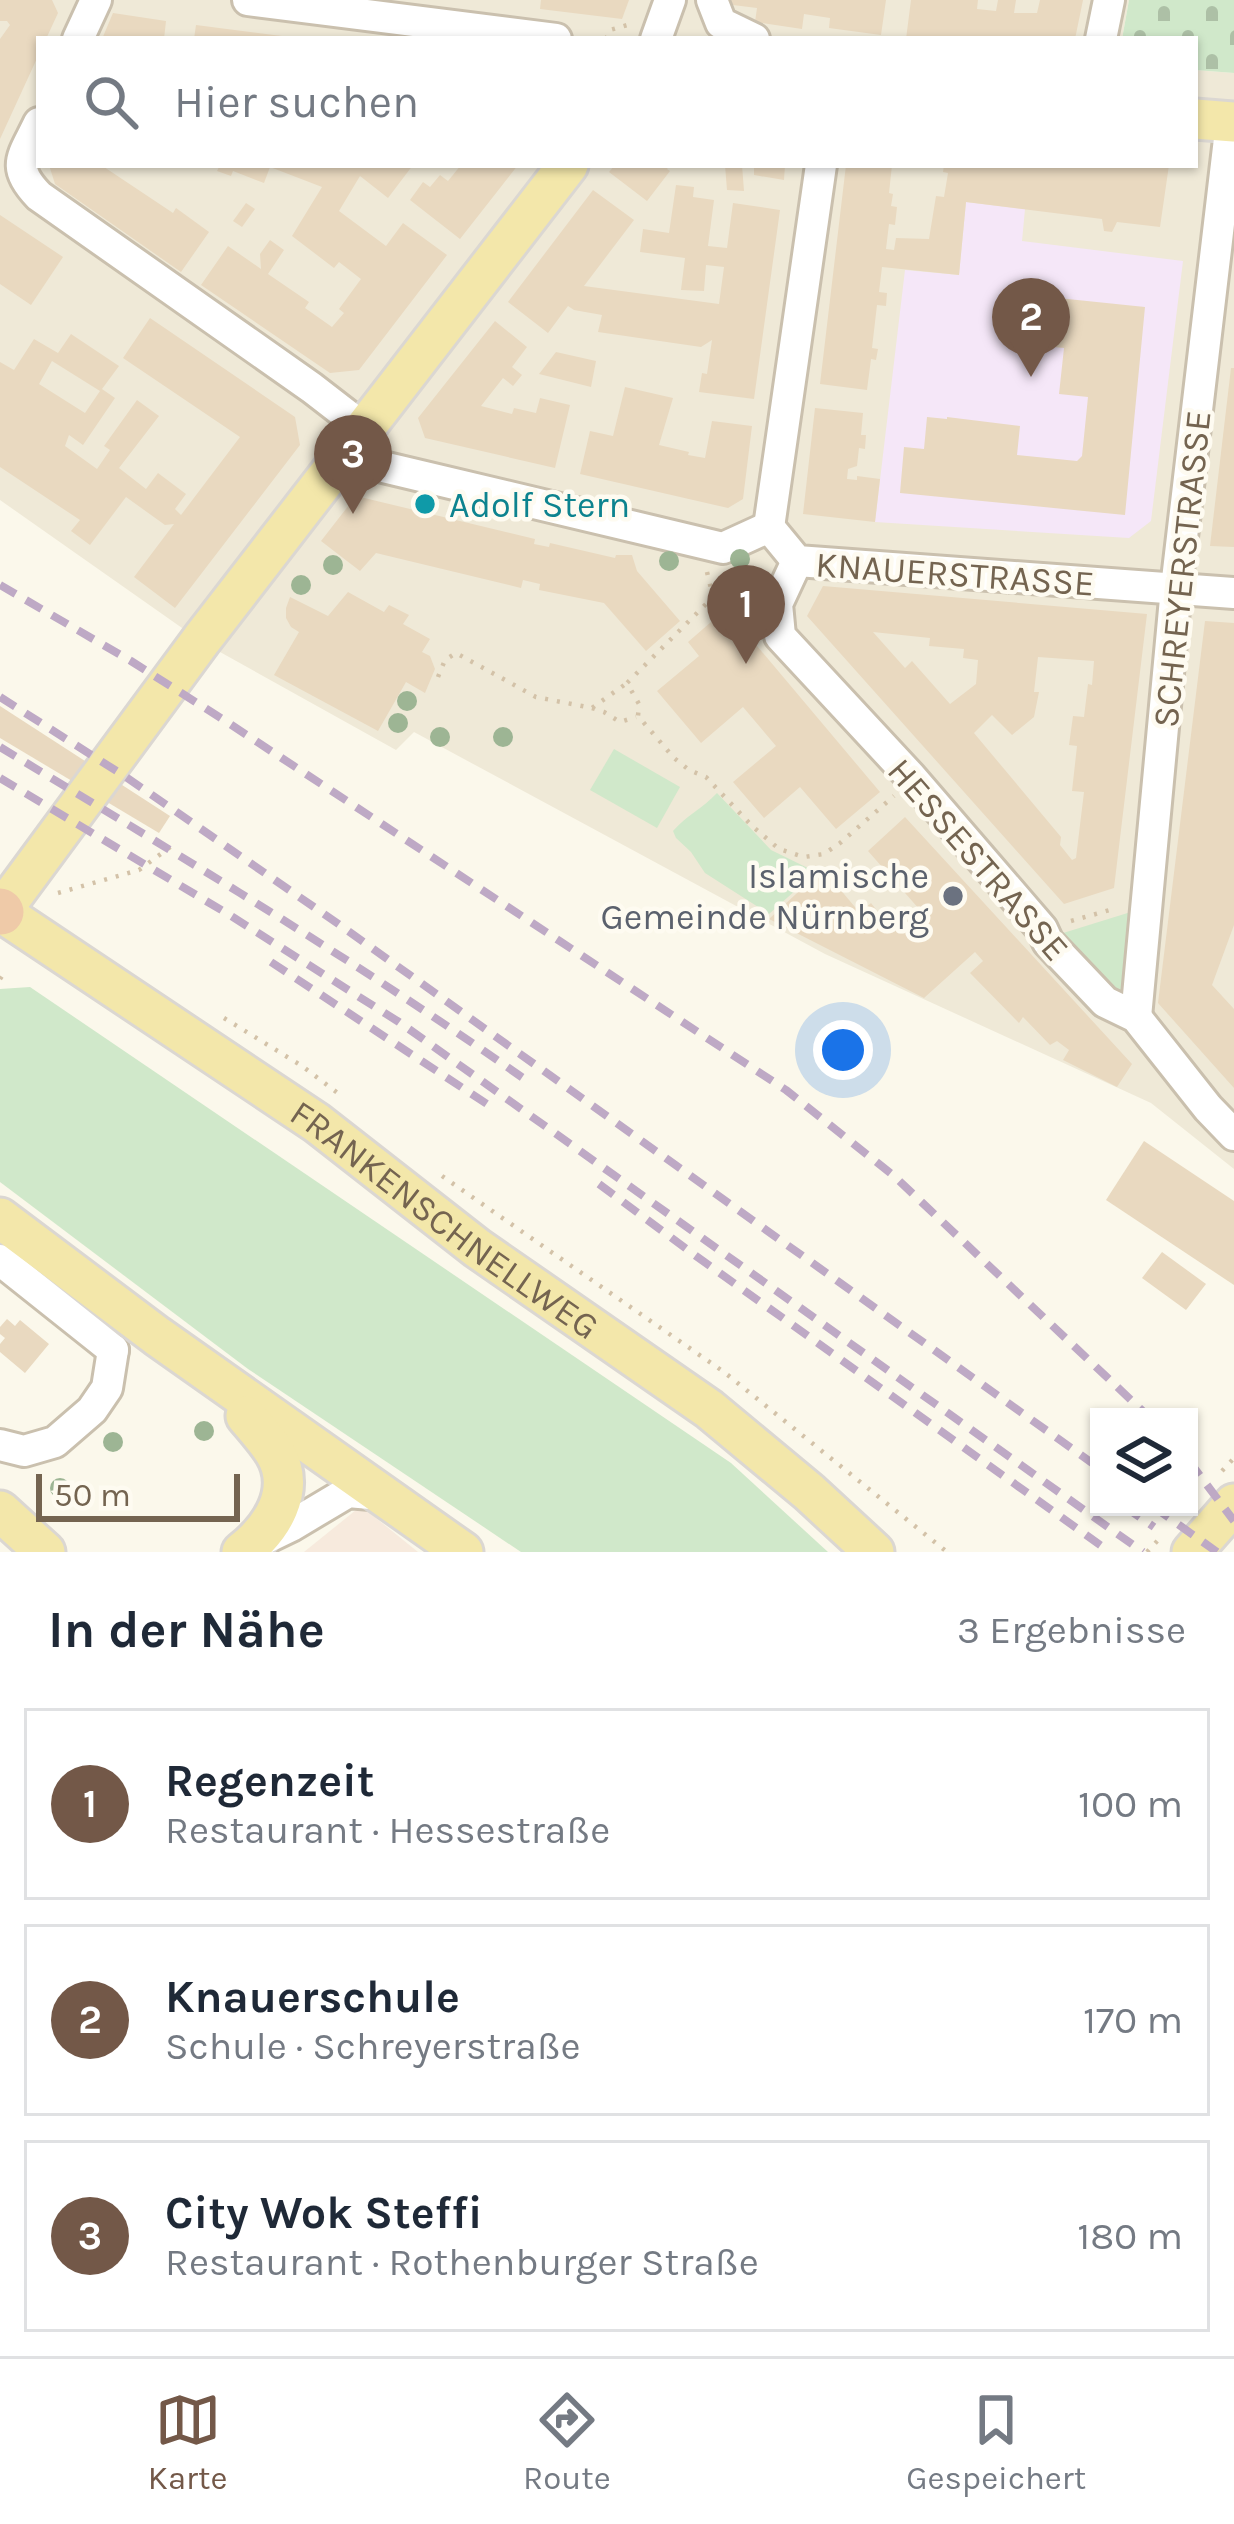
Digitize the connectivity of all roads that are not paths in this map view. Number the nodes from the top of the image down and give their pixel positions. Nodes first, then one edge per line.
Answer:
1 (96, 0) edge
2 (248, 0) edge
3 (670, 0) edge
4 (712, 0) edge
5 (1109, 0) edge
6 (79, 36) edge
7 (532, 36) edge
8 (657, 36) edge
9 (748, 36) edge
10 (1102, 36) edge
11 (1220, 121) edge
12 (36, 130) edge
13 (566, 168) edge
14 (820, 168) edge
15 (358, 439) junction
16 (770, 527) junction
17 (797, 561) junction
18 (1176, 588) junction
19 (1234, 593) edge
20 (0, 912) edge
21 (1136, 1017) junction
22 (1234, 1135) edge
23 (0, 1218) edge
24 (0, 1260) edge
25 (157, 1336) junction
26 (113, 1350) junction
27 (212, 1375) junction
28 (0, 1445) edge
29 (382, 1495) junction
30 (1234, 1504) edge
31 (0, 1511) edge
32 (247, 1548) edge
33 (45, 1552) edge
34 (463, 1552) edge
35 (874, 1552) edge
36 (1192, 1552) edge

1 - 6 street
2 - 7 street
3 - 8 street
4 - 9 street
5 - 10 street
11 - 18 street, SCHREYERSTRASSE
12 - 15 street, KNAUERSTRASSE
13 - 15 main road
14 - 16 street
15 - 16 street, KNAUERSTRASSE
15 - 20 main road
16 - 17 street, KNAUERSTRASSE
17 - 18 street, KNAUERSTRASSE
17 - 21 street, HESSESTRASSE
18 - 19 street, KNAUERSTRASSE
18 - 21 street, SCHREYERSTRASSE
20 - 35 main road, FRANKENSCHNELLWEG
21 - 22 street, HESSESTRASSE
23 - 25 main road
24 - 26 street
25 - 26 street
25 - 27 main road
26 - 28 street
27 - 29 main road
27 - 32 main road
29 - 32 street
29 - 34 main road
30 - 36 main road
31 - 33 main road

